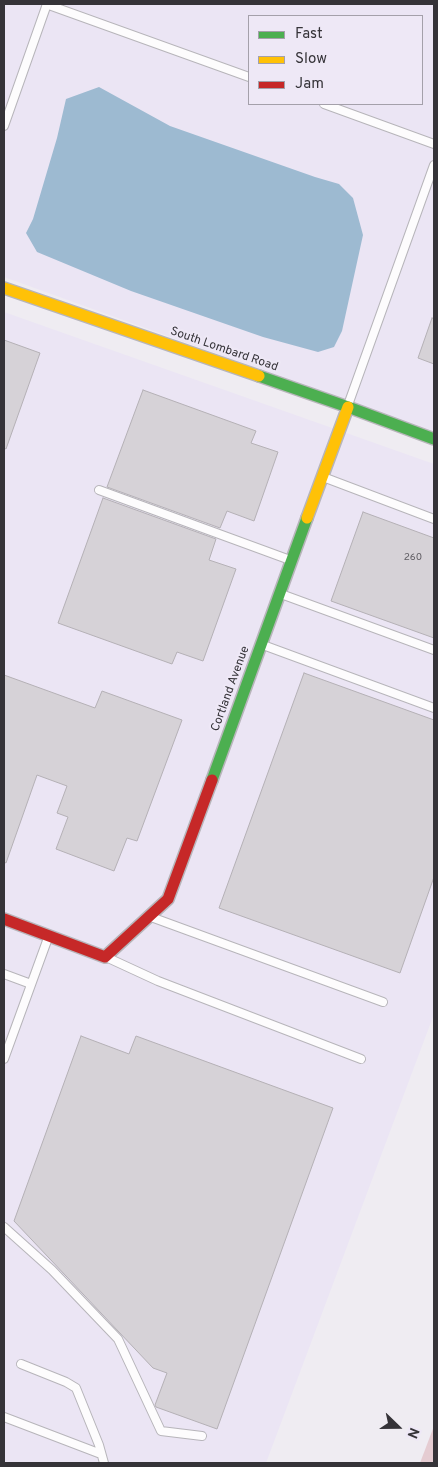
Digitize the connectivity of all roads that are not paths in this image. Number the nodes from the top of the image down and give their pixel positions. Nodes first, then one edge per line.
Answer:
1 (46, 4) edge
2 (248, 77) edge
3 (327, 105) edge
4 (4, 126) edge
5 (434, 144) edge
6 (434, 165) edge
7 (4, 288) edge
8 (348, 407) junction
9 (434, 439) edge
10 (323, 477) junction
11 (99, 490) dead end
12 (434, 519) edge
13 (292, 560) junction
14 (280, 594) junction
15 (262, 645) junction
16 (434, 650) edge
17 (434, 708) edge
18 (149, 916) junction
19 (4, 919) edge
20 (48, 936) junction
21 (104, 956) junction
22 (4, 974) edge
23 (31, 984) junction
24 (383, 1002) dead end
25 (4, 1059) edge
26 (360, 1059) dead end
27 (4, 1227) edge
28 (21, 1364) dead end
29 (4, 1417) edge
30 (202, 1436) dead end
31 (101, 1454) junction
32 (104, 1463) edge

1 - 2 lane
1 - 4 lane
3 - 5 lane
6 - 8 lane
7 - 8 street, South Lombard Road
8 - 9 street, South Lombard Road
8 - 10 street, Cortland Avenue
10 - 12 lane
10 - 13 street, Cortland Avenue
11 - 13 lane
13 - 14 street, Cortland Avenue
14 - 15 street, Cortland Avenue
14 - 16 lane
15 - 17 lane
15 - 18 street, Cortland Avenue
18 - 21 street, Cortland Avenue
18 - 24 lane
19 - 20 street
20 - 21 street
20 - 23 lane
21 - 26 lane
22 - 23 lane
23 - 25 lane
27 - 30 lane
28 - 31 lane
29 - 31 lane
31 - 32 lane

